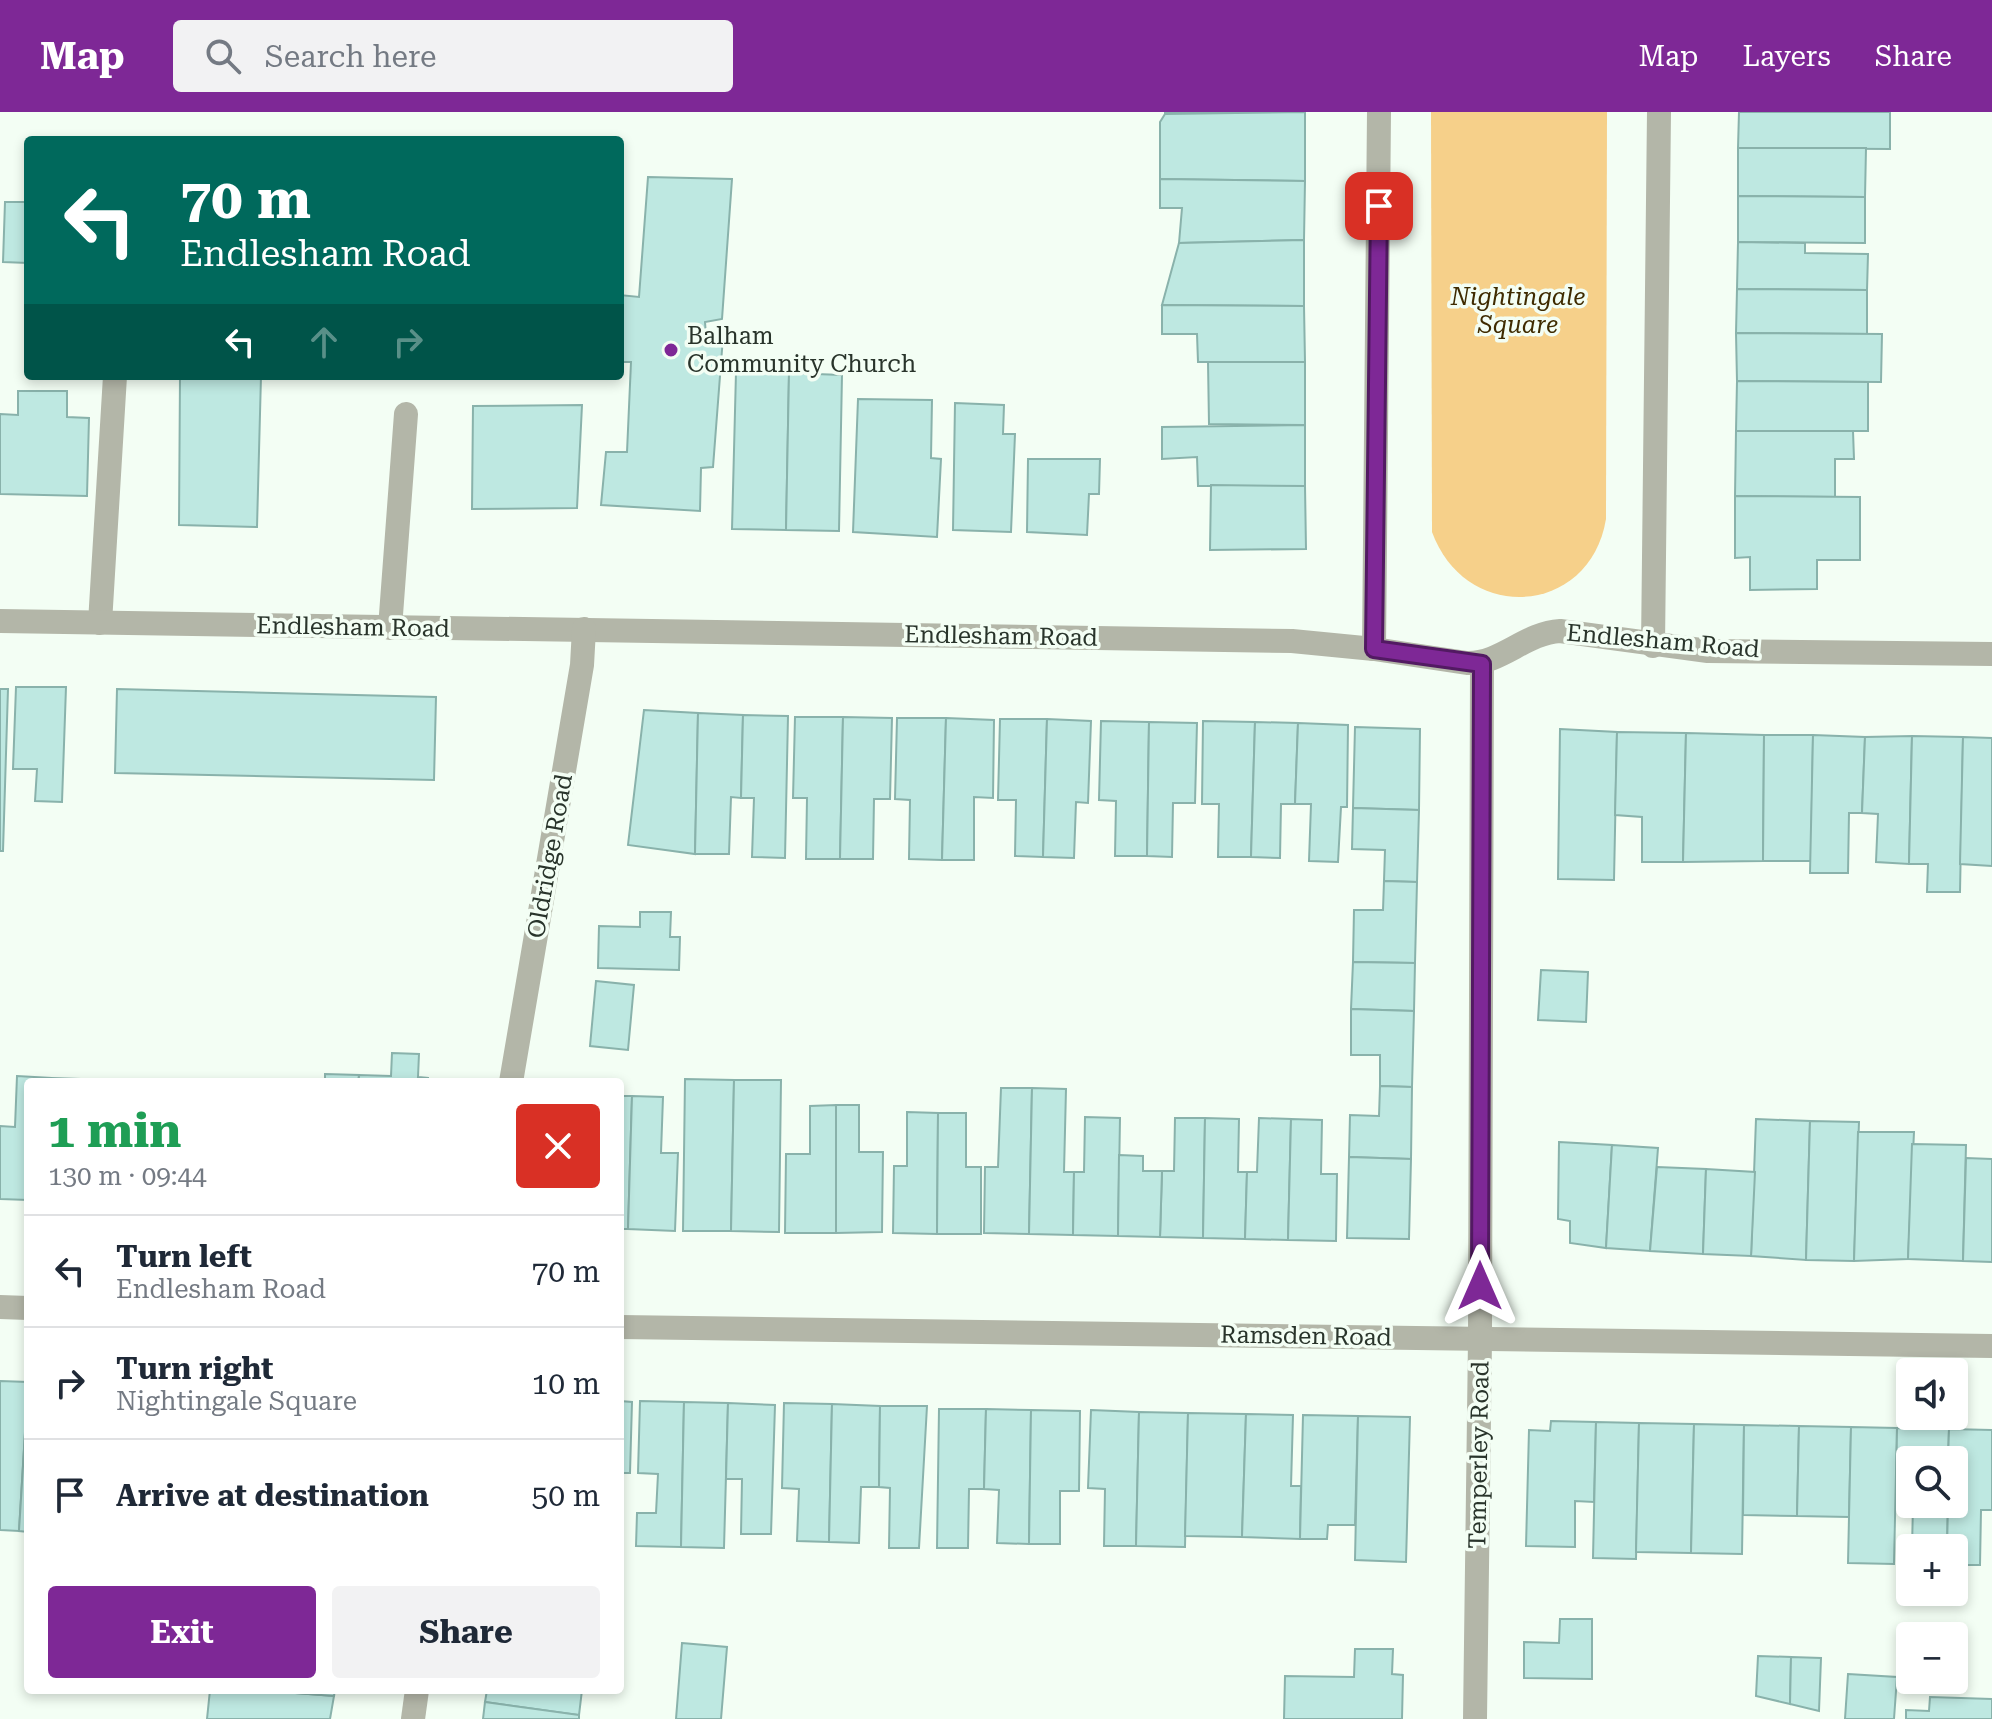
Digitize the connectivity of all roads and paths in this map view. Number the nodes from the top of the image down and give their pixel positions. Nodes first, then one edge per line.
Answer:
1 (1379, 112) edge
2 (1659, 112) edge
3 (115, 380) edge
4 (406, 414) dead end
5 (0, 621) edge
6 (100, 623) junction
7 (390, 628) junction
8 (584, 629) junction
9 (1653, 646) junction
10 (1374, 649) junction
11 (1992, 654) edge
12 (1482, 664) junction
13 (512, 1078) edge
14 (0, 1307) edge
15 (24, 1308) edge
16 (624, 1327) edge
17 (1480, 1339) junction
18 (1992, 1346) edge
19 (416, 1694) edge
20 (413, 1719) edge
21 (1475, 1719) edge

1 - 10 street
2 - 9 street
3 - 6 street
4 - 7 street
5 - 6 street, Endlesham Road
6 - 7 street, Endlesham Road
7 - 8 street, Endlesham Road
8 - 10 street, Endlesham Road
8 - 13 street, Oldridge Road
9 - 11 street, Endlesham Road
9 - 12 street, Endlesham Road
10 - 12 street, Endlesham Road
12 - 17 street, Temperley Road
14 - 15 street
16 - 17 street, Ramsden Road
17 - 18 street, Ramsden Road
17 - 21 street, Temperley Road
19 - 20 street

